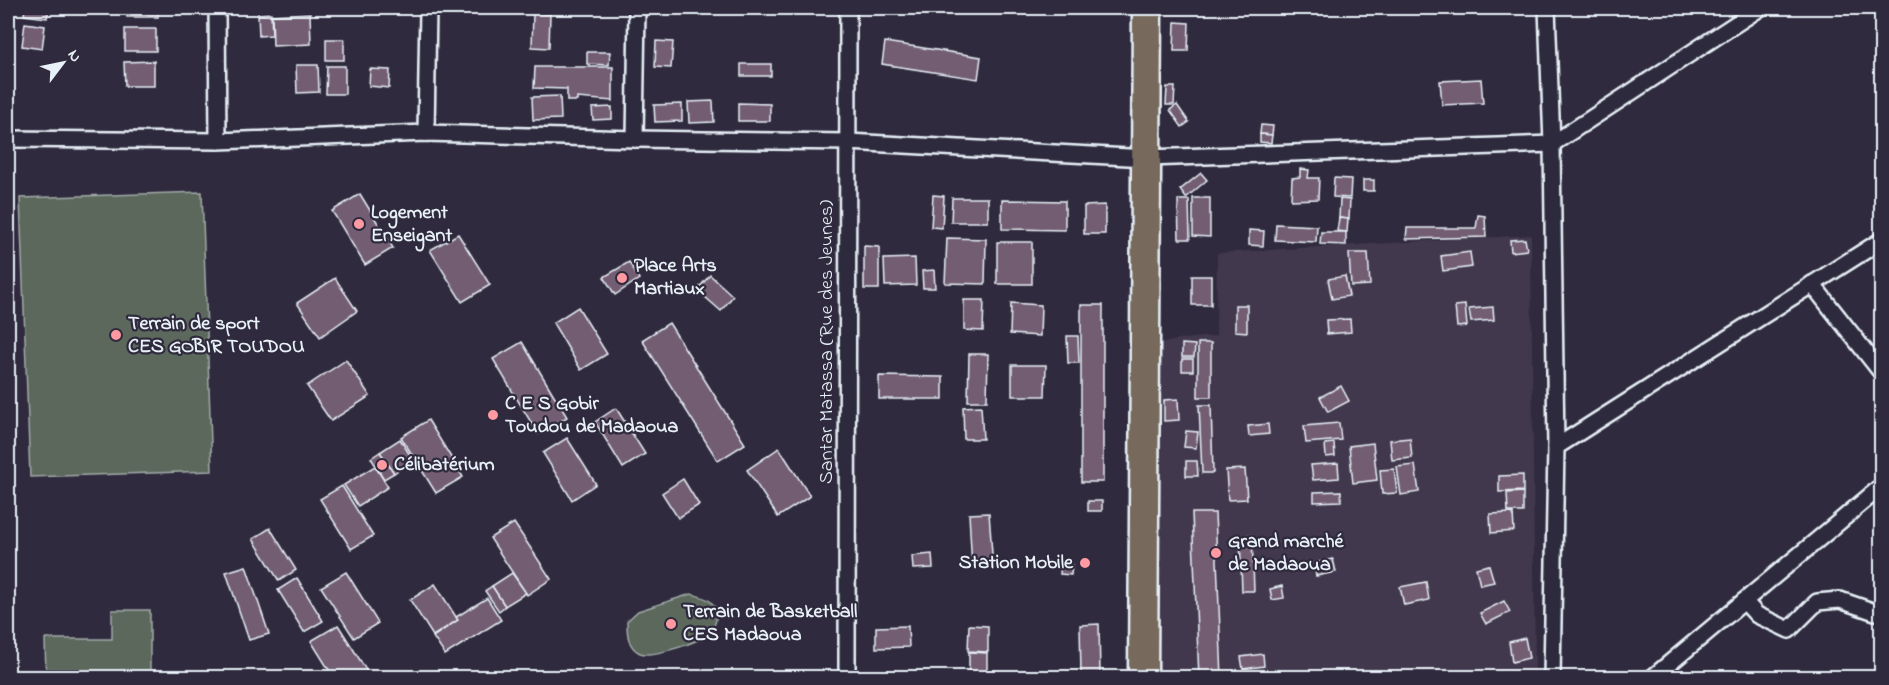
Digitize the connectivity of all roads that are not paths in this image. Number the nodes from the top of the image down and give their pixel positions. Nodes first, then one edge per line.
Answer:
1 (217, 8) edge
2 (428, 8) edge
3 (637, 8) edge
4 (848, 8) edge
5 (1147, 8) edge
6 (1547, 8) edge
7 (1760, 8) edge
8 (426, 133) junction
9 (635, 139) junction
10 (8, 140) edge
11 (218, 141) junction
12 (848, 142) junction
13 (1552, 144) junction
14 (1147, 158) junction
15 (1881, 240) edge
16 (1812, 284) junction
17 (1881, 373) edge
18 (1556, 447) junction
19 (1881, 486) edge
20 (1743, 601) junction
21 (1881, 611) edge
22 (847, 678) edge
23 (1143, 678) edge
24 (1552, 678) edge
25 (1652, 678) edge

1 - 11 street
2 - 8 street
3 - 9 street
4 - 12 street, Santar Matassa (Rue des Jeunes)
5 - 14 highway
6 - 13 street
7 - 13 street
8 - 9 street
8 - 11 street
9 - 12 street
10 - 11 street
12 - 14 street
12 - 22 street, Santar Matassa (Rue des Jeunes)
13 - 14 street
13 - 18 street
14 - 23 highway
15 - 16 street
16 - 17 street
16 - 18 street
18 - 24 street
19 - 20 street
20 - 21 street
20 - 25 street

